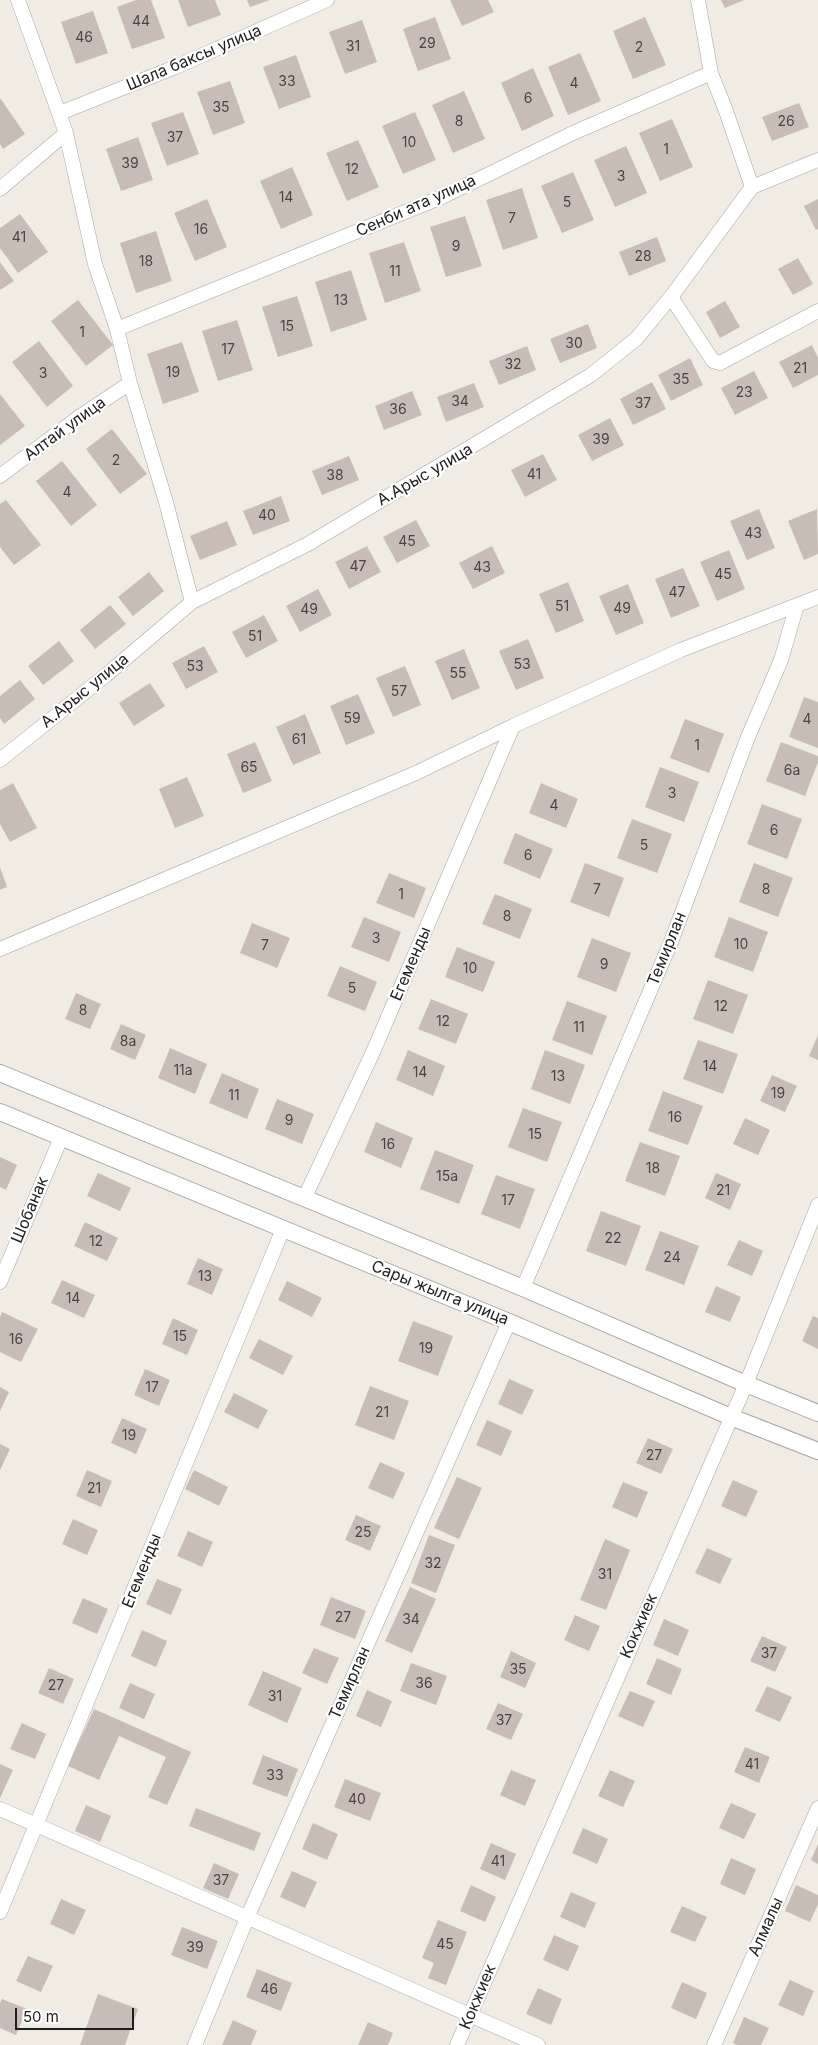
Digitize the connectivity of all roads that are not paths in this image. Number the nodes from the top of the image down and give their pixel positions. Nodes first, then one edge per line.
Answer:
1 (18, 0) edge
2 (327, 0) edge
3 (698, 0) edge
4 (711, 74) junction
5 (60, 113) junction
6 (66, 134) junction
7 (818, 160) edge
8 (752, 187) junction
9 (0, 189) edge
10 (671, 298) junction
11 (818, 311) edge
12 (117, 329) junction
13 (130, 383) junction
14 (0, 476) edge
15 (818, 596) edge
16 (192, 602) junction
17 (797, 605) junction
18 (512, 726) junction
19 (0, 760) edge
20 (0, 949) edge
21 (0, 1073) edge
22 (0, 1112) edge
23 (60, 1138) junction
24 (304, 1199) junction
25 (818, 1205) edge
26 (284, 1229) junction
27 (0, 1282) edge
28 (523, 1288) junction
29 (509, 1322) junction
30 (746, 1384) junction
31 (818, 1413) edge
32 (731, 1417) junction
33 (818, 1451) edge
34 (818, 1808) edge
35 (0, 1809) edge
36 (37, 1825) junction
37 (0, 1912) edge
38 (247, 1918) junction
39 (470, 2015) junction
40 (194, 2045) edge
41 (457, 2045) edge
42 (538, 2045) edge
43 (714, 2045) edge

1 - 5 street
2 - 5 street, Шала баксы улица
3 - 4 street
4 - 8 street
4 - 12 street, Сенби ата улица
5 - 6 street
6 - 9 street
6 - 12 street
7 - 8 street
8 - 10 street, А.Арыс улица
10 - 11 street
10 - 16 street, А.Арыс улица
12 - 13 street
13 - 14 street, Алтай улица
13 - 16 street
15 - 17 street
16 - 19 street, А.Арыс улица
17 - 18 street
17 - 28 street, Темирлан
18 - 20 street
18 - 24 street, Егеменды
21 - 24 street
22 - 23 street, Сары жылга улица
23 - 26 street, Сары жылга улица
23 - 27 street, Шобанак
24 - 28 street
25 - 30 street, Кокжиек
26 - 29 street, Сары жылга улица
26 - 36 street, Егеменды
28 - 30 street
29 - 32 street, Сары жылга улица
29 - 38 street, Темирлан
30 - 31 street
30 - 32 street, Кокжиек
32 - 33 street, Сары жылга улица
32 - 39 street, Кокжиек
34 - 43 street, Алмалы
35 - 36 street
36 - 37 street, Егеменды
36 - 38 street
38 - 39 street
38 - 40 street, Темирлан
39 - 41 street, Кокжиек
39 - 42 street

